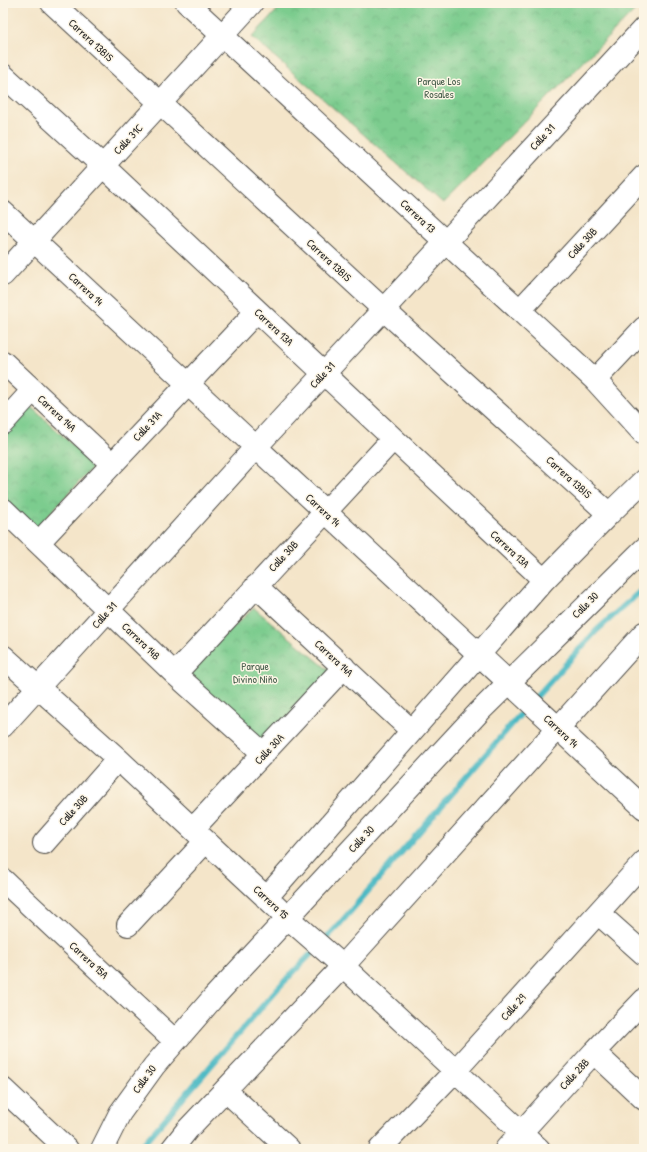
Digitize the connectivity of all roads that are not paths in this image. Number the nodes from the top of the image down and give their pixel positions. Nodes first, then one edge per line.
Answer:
1 (52, 3) edge
2 (187, 3) edge
3 (252, 3) edge
4 (644, 28) edge
5 (223, 35) junction
6 (3, 75) edge
7 (160, 104) junction
8 (103, 166) junction
9 (644, 176) edge
10 (3, 212) edge
11 (34, 241) junction
12 (445, 241) junction
13 (3, 275) edge
14 (383, 309) junction
15 (520, 310) junction
16 (257, 311) junction
17 (644, 328) edge
18 (3, 362) edge
19 (324, 374) junction
20 (595, 380) junction
21 (187, 383) junction
22 (33, 390) junction
23 (3, 423) edge
24 (644, 434) edge
25 (393, 440) junction
26 (256, 447) junction
27 (112, 464) junction
28 (644, 480) edge
29 (3, 509) edge
30 (325, 512) junction
31 (609, 514) junction
32 (39, 542) junction
33 (644, 549) edge
34 (544, 580) junction
35 (256, 586) junction
36 (109, 610) junction
37 (644, 633) edge
38 (477, 654) junction
39 (3, 656) edge
40 (344, 667) junction
41 (175, 674) junction
42 (38, 688) junction
43 (514, 688) junction
44 (552, 723) junction
45 (3, 726) edge
46 (412, 731) junction
47 (264, 754) junction
48 (118, 759) junction
49 (644, 808) edge
50 (200, 835) junction
51 (44, 843) dead end
52 (644, 862) edge
53 (3, 880) edge
54 (266, 898) junction
55 (598, 912) junction
56 (288, 918) junction
57 (128, 925) dead end
58 (644, 954) edge
59 (337, 961) junction
60 (644, 1000) edge
61 (175, 1041) junction
62 (594, 1052) junction
63 (455, 1071) junction
64 (3, 1088) edge
65 (225, 1090) junction
66 (644, 1099) edge
67 (520, 1132) junction
68 (67, 1149) edge
69 (102, 1149) edge
70 (172, 1149) edge
71 (289, 1149) edge
72 (380, 1149) edge
73 (506, 1149) edge
74 (538, 1149) edge

1 - 7 street, Carrera 13BIS
2 - 5 street, Carrera 13
3 - 5 street, Calle 31C
4 - 12 street, Calle 31
5 - 7 street, Calle 31C
5 - 12 street, Carrera 13
6 - 8 street, Carrera 13A
7 - 8 street, Calle 31C
7 - 14 street, Carrera 13BIS
8 - 11 street, Calle 31C
8 - 16 street, Carrera 13A
9 - 15 street, Calle 30B
10 - 11 street, Carrera 14
11 - 13 street, Calle 31C
11 - 21 street, Carrera 14
12 - 14 street, Calle 31
12 - 15 street, Carrera 13
14 - 19 street, Calle 31
14 - 31 street, Carrera 13BIS
15 - 20 street, Carrera 13
16 - 19 street, Carrera 13A
16 - 21 street, Calle 31A
17 - 20 street
18 - 22 street, Carrera 14A
19 - 25 street, Carrera 13A
19 - 26 street, Calle 31
20 - 24 street, Carrera 13
21 - 26 street, Carrera 14
21 - 27 street, Calle 31A
22 - 23 street
22 - 27 street, Carrera 14A
25 - 30 street, Calle 30B
25 - 34 street, Carrera 13A
26 - 30 street, Carrera 14
26 - 36 street, Calle 31
27 - 32 street, Calle 31A
28 - 31 street
29 - 32 street, Carrera 14B
30 - 35 street, Calle 30B
30 - 38 street, Carrera 14
31 - 34 street
32 - 36 street, Carrera 14B
33 - 43 street, Calle 30
34 - 38 street
35 - 40 street, Carrera 14A
35 - 41 street, Calle 30B
36 - 41 street, Carrera 14B
36 - 42 street, Calle 31
37 - 44 street
38 - 43 street, Carrera 14
38 - 46 street
39 - 42 street, Carrera 15
40 - 46 street, Carrera 14A
40 - 47 street, Calle 30A
41 - 47 street, Carrera 14B
42 - 45 street, Calle 31
42 - 48 street, Carrera 15
43 - 44 street, Carrera 14
43 - 56 street, Calle 30
44 - 49 street, Carrera 14
44 - 59 street
46 - 54 street
47 - 50 street, Calle 30A
48 - 50 street, Carrera 15
48 - 51 street, Calle 30B
50 - 54 street, Carrera 15
50 - 57 street, Calle 30A
52 - 55 street, Calle 29
53 - 61 street, Carrera 15A
54 - 56 street, Carrera 15
55 - 58 street
55 - 63 street, Calle 29
56 - 59 street, Carrera 15
56 - 61 street, Calle 30
59 - 63 street, Carrera 15
59 - 65 street
60 - 62 street, Calle 28B
61 - 69 street, Calle 30
62 - 66 street
62 - 67 street, Calle 28B
63 - 67 street, Carrera 15
63 - 72 street, Calle 29
64 - 68 street
65 - 70 street
65 - 71 street
67 - 73 street, Calle 28B
67 - 74 street, Carrera 15

